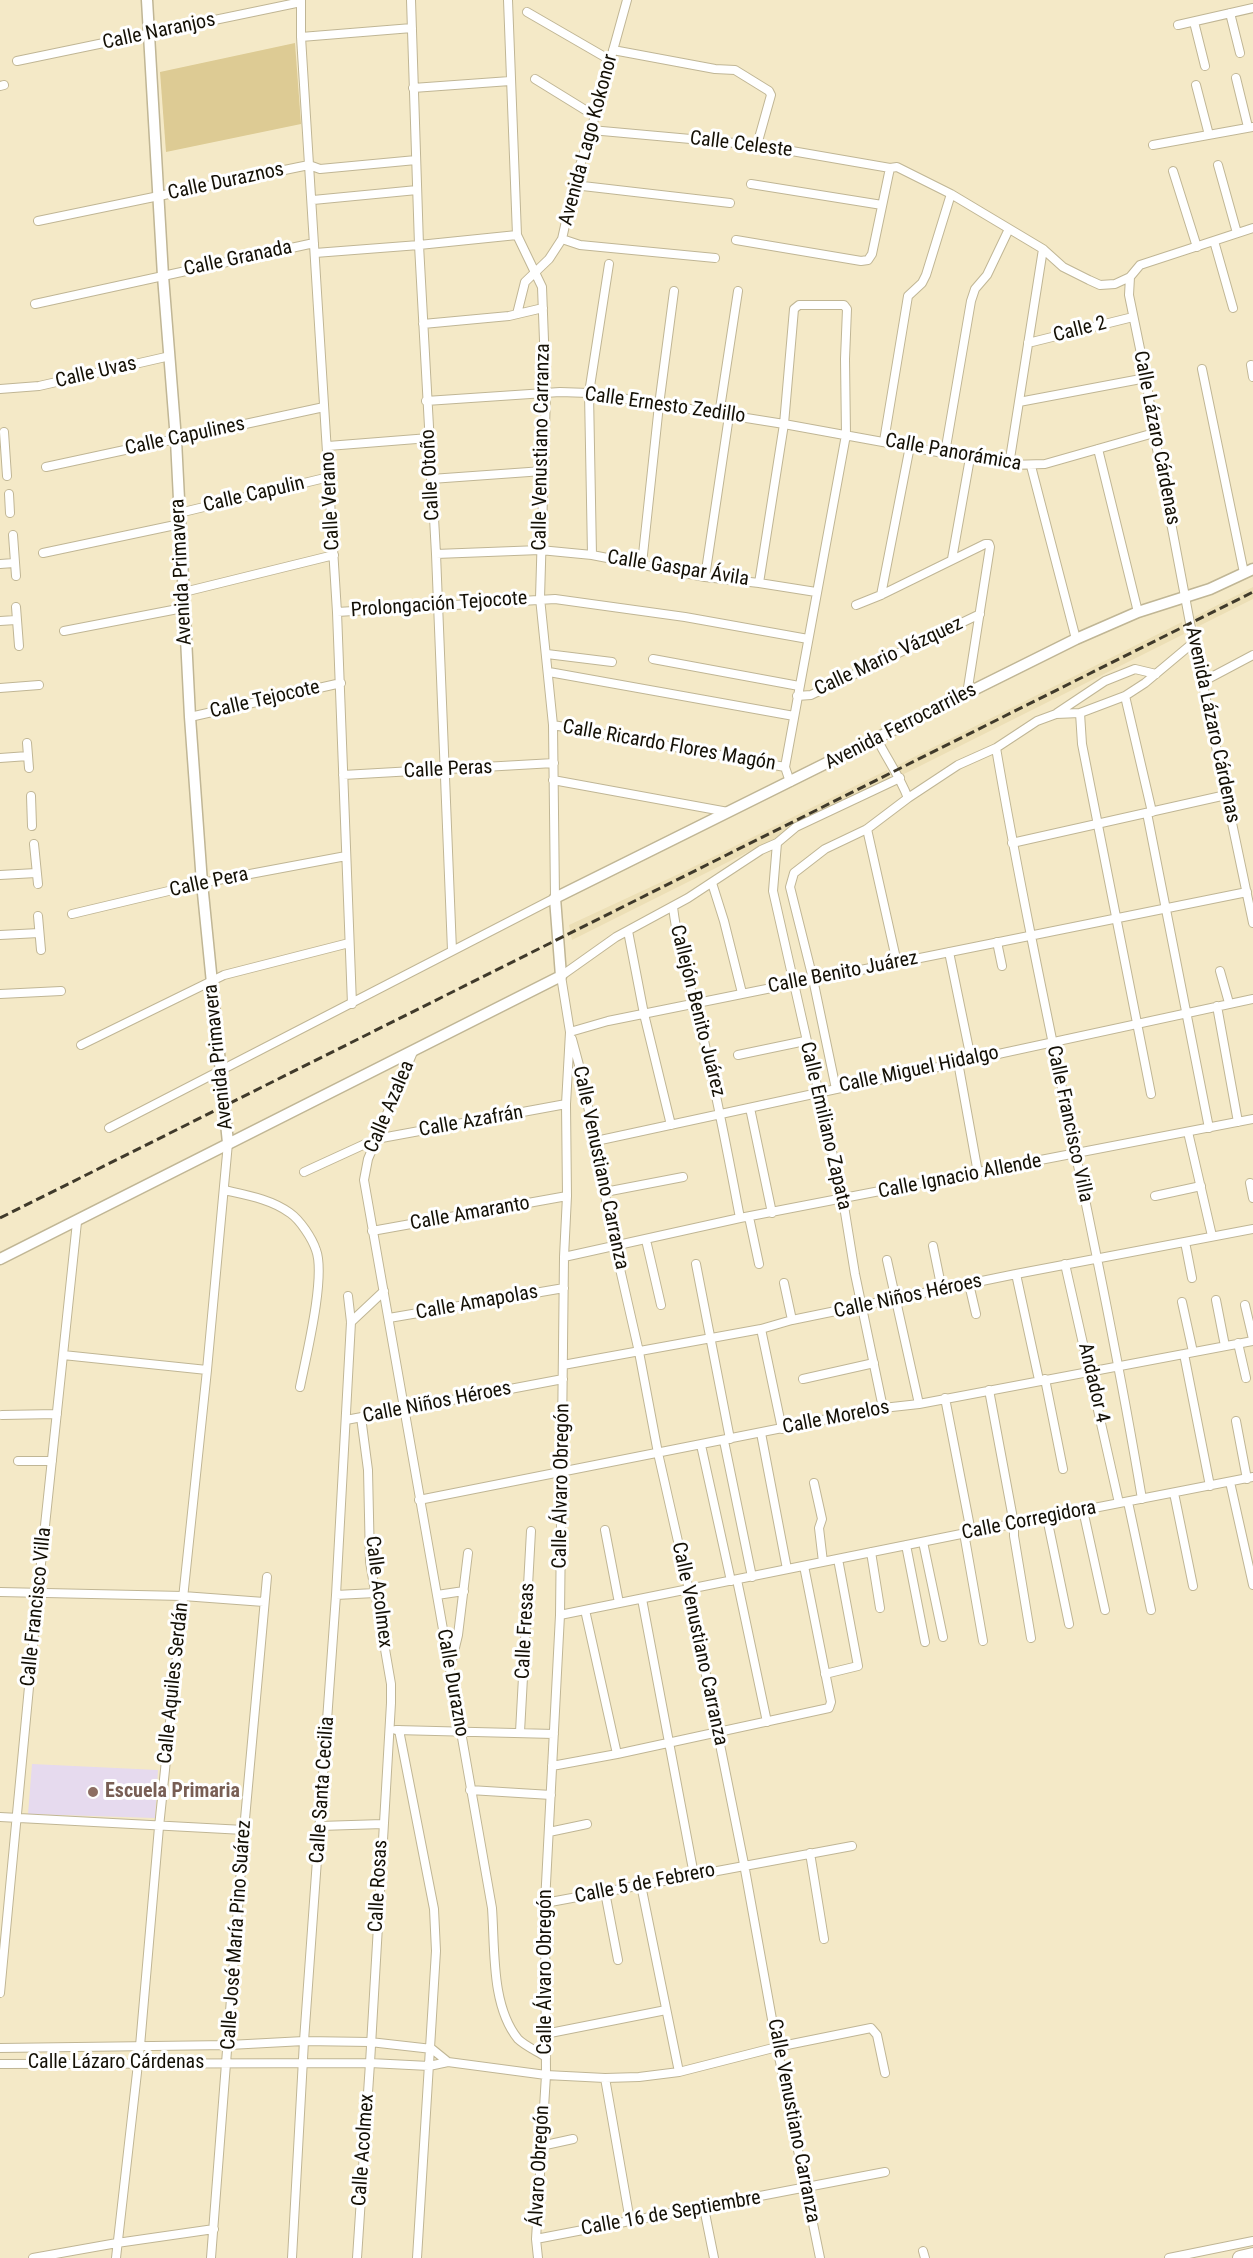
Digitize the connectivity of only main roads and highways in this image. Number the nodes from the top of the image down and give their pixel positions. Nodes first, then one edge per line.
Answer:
1 (1253, 2255) edge
2 (1240, 2258) edge

1 - 2 highway

